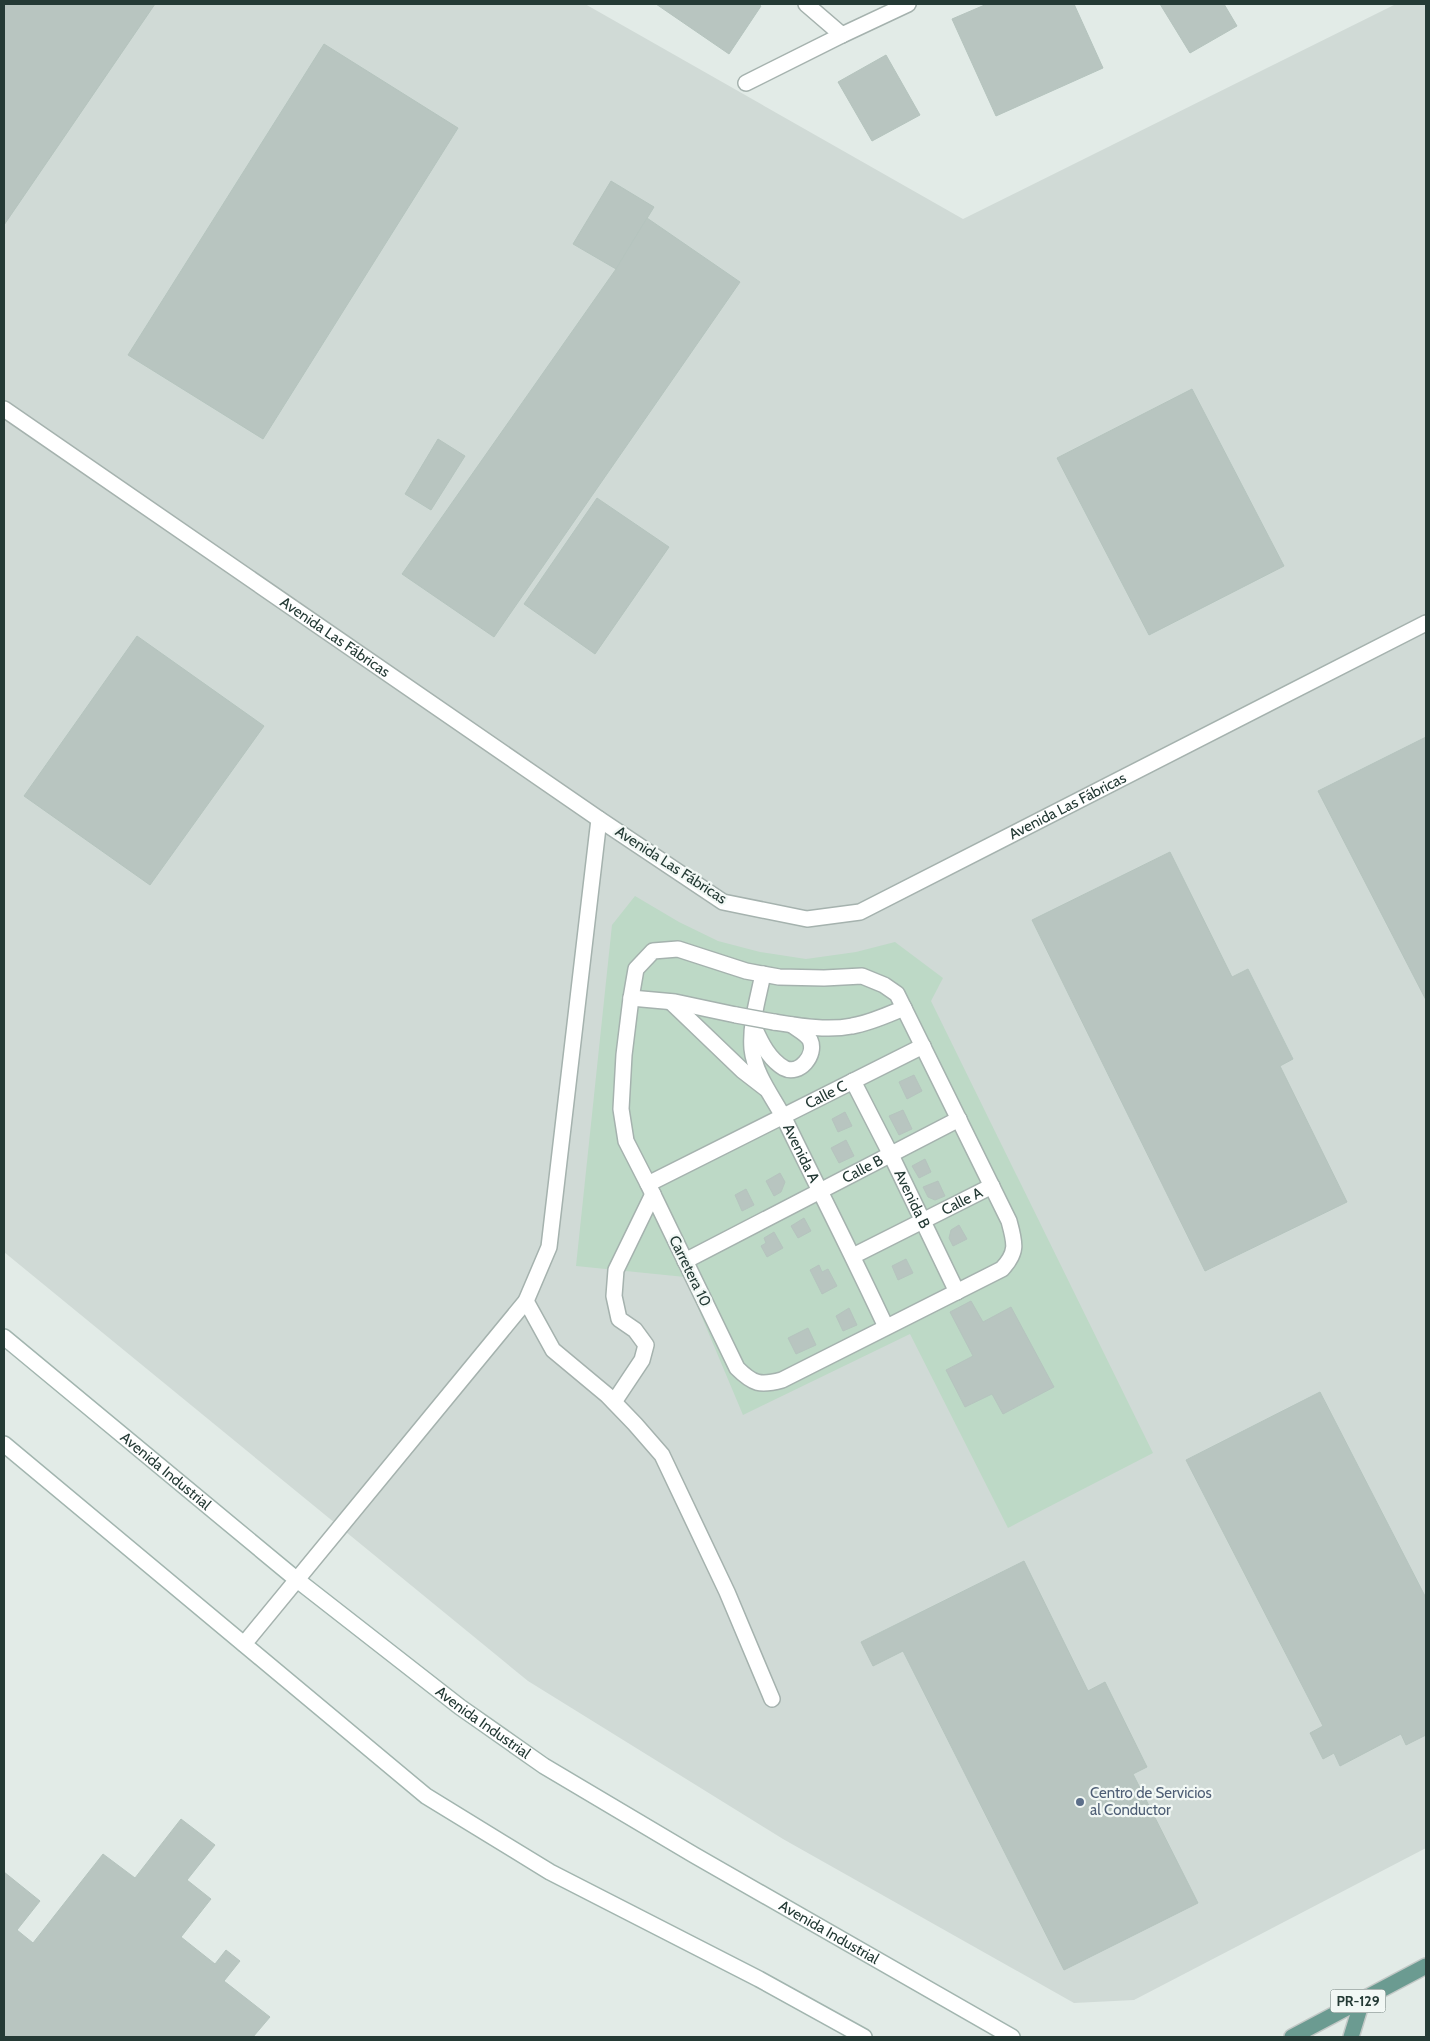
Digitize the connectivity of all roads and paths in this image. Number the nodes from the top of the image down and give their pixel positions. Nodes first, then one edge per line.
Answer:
1 (806, 4) edge
2 (908, 4) edge
3 (842, 35) junction
4 (746, 83) dead end
5 (4, 409) edge
6 (1426, 623) edge
7 (599, 818) junction
8 (763, 974) junction
9 (631, 998) junction
10 (671, 1002) junction
11 (904, 1008) junction
12 (792, 1025) junction
13 (753, 1026) junction
14 (923, 1046) junction
15 (853, 1081) junction
16 (767, 1090) junction
17 (783, 1116) junction
18 (959, 1119) junction
19 (891, 1155) junction
20 (992, 1186) junction
21 (651, 1189) junction
22 (820, 1191) junction
23 (923, 1222) junction
24 (853, 1256) junction
25 (685, 1261) junction
26 (956, 1292) junction
27 (526, 1301) junction
28 (886, 1327) junction
29 (4, 1336) edge
30 (614, 1402) junction
31 (4, 1444) edge
32 (296, 1579) junction
33 (244, 1644) junction
34 (772, 1699) dead end
35 (1426, 1966) edge
36 (1363, 1998) junction
37 (864, 2037) edge
38 (1012, 2037) edge
39 (1292, 2037) edge
40 (1351, 2037) edge

1 - 3 street
2 - 3 street
3 - 4 street
5 - 7 street, Avenida Las Fábricas
6 - 7 street, Avenida Las Fábricas
7 - 27 street
8 - 9 street, Carretera 10
8 - 11 street, Carretera 10
8 - 13 street, Avenida A
9 - 10 street
9 - 21 street, Carretera 10
10 - 12 street, bridge
10 - 16 street
11 - 12 street
11 - 14 street, Carretera 10
12 - 13 street
13 - 16 street, Avenida A
14 - 15 street, Calle C
14 - 18 street, Carretera 10
15 - 17 street, Calle C
15 - 19 street, Avenida B
16 - 17 street, Avenida A
17 - 21 street, Calle C
17 - 22 street, Avenida A
18 - 19 street, Calle B
18 - 20 street, Carretera 10
19 - 22 street, Calle B
19 - 23 street, Avenida B
20 - 23 street, Calle A
20 - 26 street, Carretera 10
21 - 25 street, Carretera 10
21 - 30 street
22 - 24 street, Avenida A
22 - 25 street, Calle B
23 - 24 street, Calle A
23 - 26 street, Avenida B
24 - 28 street, Avenida A
25 - 28 street, Carretera 10
26 - 28 street, Carretera 10
27 - 30 street
27 - 32 street
29 - 32 street, Avenida Industrial
30 - 34 street
31 - 33 street
32 - 33 street
32 - 38 street, Avenida Industrial
33 - 37 street
35 - 36 main road, PR-129
36 - 39 main road, PR-129
36 - 40 main road

